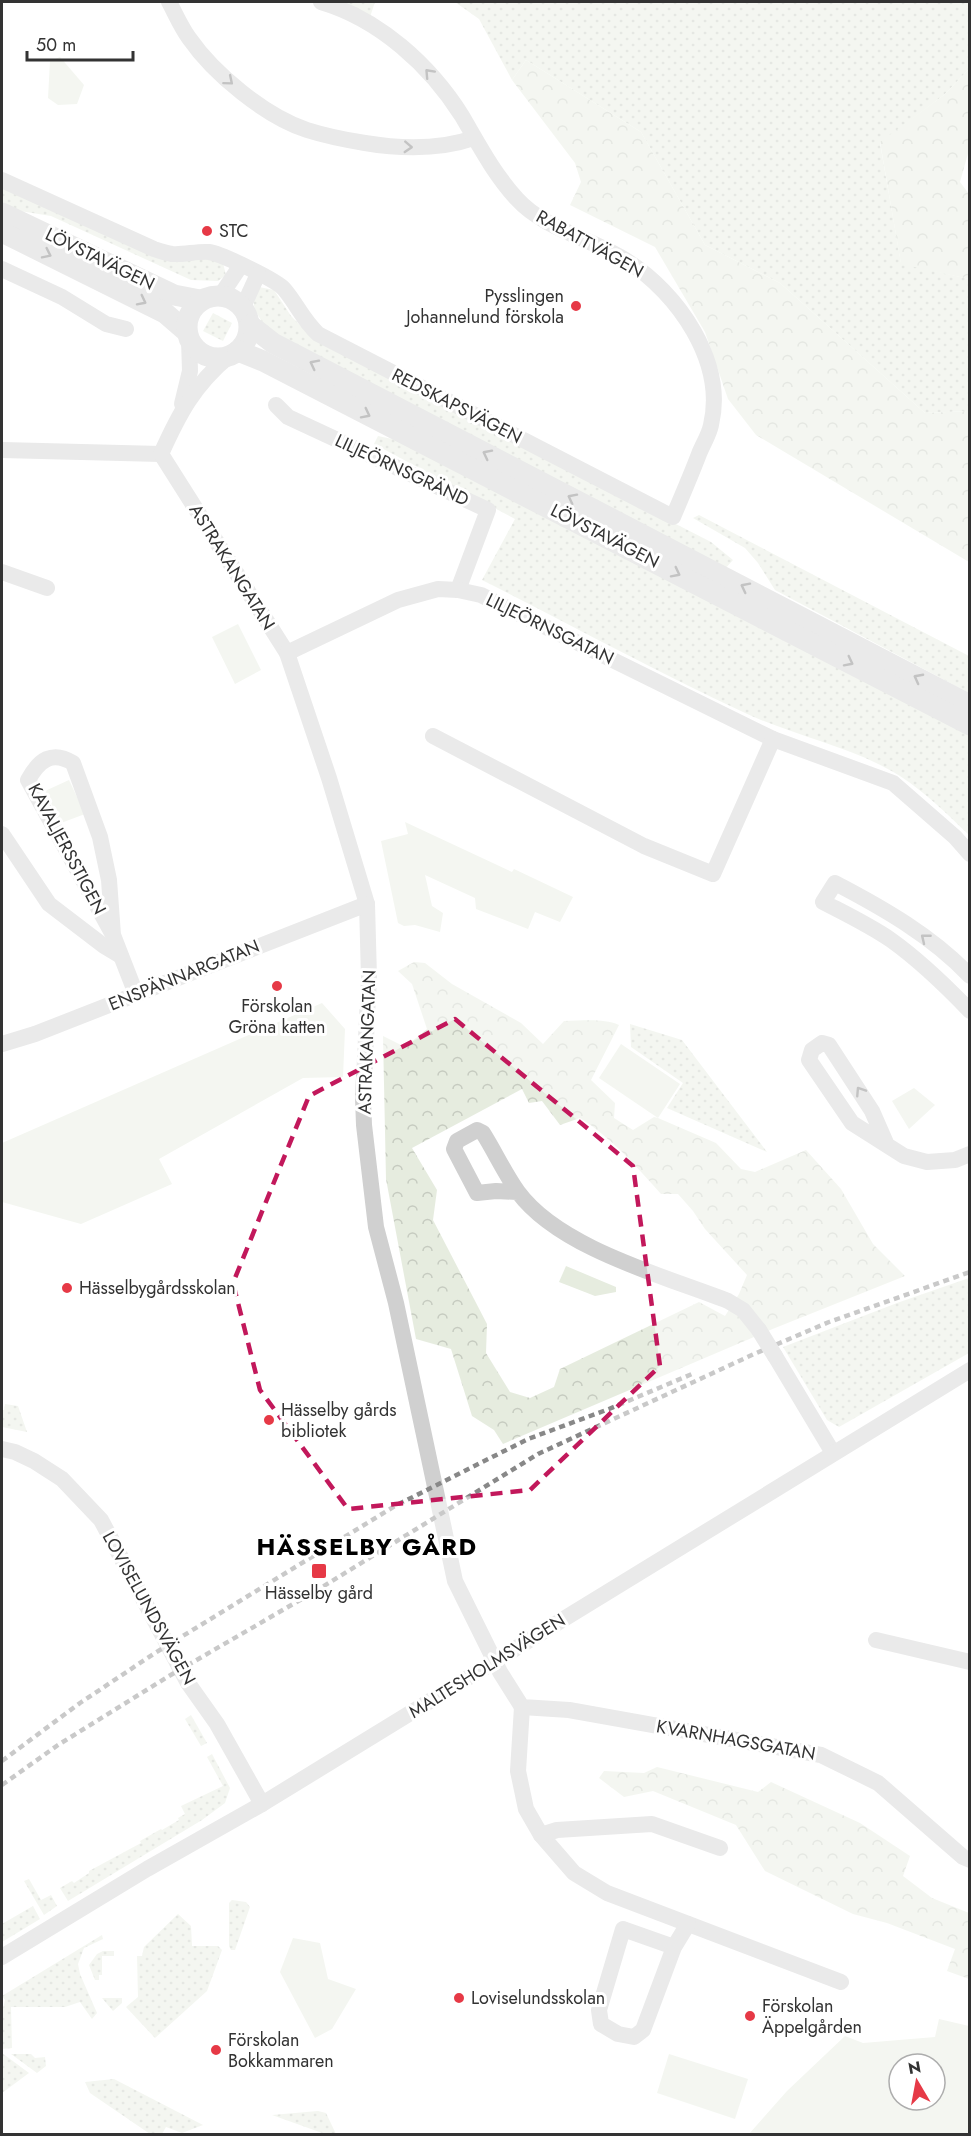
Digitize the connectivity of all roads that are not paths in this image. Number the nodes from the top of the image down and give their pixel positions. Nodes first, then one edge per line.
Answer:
1 (169, 2) edge
2 (321, 2) edge
3 (474, 138) junction
4 (2, 180) edge
5 (2, 213) edge
6 (2, 232) edge
7 (241, 265) junction
8 (2, 269) edge
9 (258, 274) junction
10 (221, 295) junction
11 (200, 300) junction
12 (246, 316) junction
13 (126, 329) dead end
14 (188, 336) junction
15 (234, 354) junction
16 (276, 405) dead end
17 (181, 411) junction
18 (2, 450) edge
19 (161, 454) junction
20 (673, 517) joint
21 (2, 572) edge
22 (47, 588) dead end
23 (458, 590) junction
24 (287, 653) junction
25 (969, 705) edge
26 (969, 725) edge
27 (433, 736) dead end
28 (773, 739) junction
29 (2, 834) edge
30 (969, 854) edge
31 (367, 904) junction
32 (112, 934) junction
33 (119, 955) junction
34 (969, 976) edge
35 (136, 994) junction
36 (969, 1011) edge
37 (2, 1044) edge
38 (886, 1143) junction
39 (969, 1154) edge
40 (518, 1192) dead end
41 (969, 1370) edge
42 (2, 1449) edge
43 (833, 1453) junction
44 (876, 1640) dead end
45 (495, 1661) junction
46 (969, 1662) edge
47 (522, 1707) junction
48 (262, 1804) junction
49 (541, 1835) junction
50 (720, 1848) dead end
51 (969, 1860) edge
52 (688, 1924) junction
53 (674, 1947) junction
54 (2, 1957) edge
55 (841, 1982) dead end

1 -> 3 street
3 -> 2 street, RABATTVÄGEN
3 - 20 street, RABATTVÄGEN
4 - 7 street, REDSKAPSVÄGEN
5 - 11 street, LÖVSTAVÄGEN
6 -> 14 street, LÖVSTAVÄGEN
7 - 9 street, REDSKAPSVÄGEN
7 - 10 street
8 - 13 street
9 - 12 street
9 - 20 street, REDSKAPSVÄGEN
10 - 11 street, LÖVSTAVÄGEN
10 - 12 street, LÖVSTAVÄGEN
11 - 14 street
12 - 15 street
25 -> 12 street, LÖVSTAVÄGEN
14 - 15 street, LÖVSTAVÄGEN
14 - 17 street
15 - 17 street
15 -> 26 street, LÖVSTAVÄGEN
16 - 23 street, LILJEÖRNSGRÄND
17 - 19 street
18 - 19 street
19 - 24 street, ASTRAKANGATAN
21 - 22 street
23 - 24 street, LILJEÖRNSGATAN
23 - 28 street, LILJEÖRNSGATAN
24 - 31 street, ASTRAKANGATAN
27 - 28 street
28 - 30 street, LILJEÖRNSGATAN
29 - 33 street, KAVALJERSSTIGEN
31 - 35 street, ENSPÄNNARGATAN
31 - 45 street, ASTRAKANGATAN
32 - 32 street, KAVALJERSSTIGEN
32 - 33 street, KAVALJERSSTIGEN
33 - 35 street, KAVALJERSSTIGEN
34 -> 36 street
35 - 37 street, ENSPÄNNARGATAN
38 -> 38 street
38 - 39 street
40 - 43 street, bridge
41 - 43 street, MALTESHOLMSVÄGEN
42 - 48 street, LOVISELUNDSVÄGEN
43 - 45 street, MALTESHOLMSVÄGEN
44 - 46 street
45 - 47 street
45 - 48 street, MALTESHOLMSVÄGEN
47 - 49 street
47 - 51 street, KVARNHAGSGATAN
48 - 54 street, MALTESHOLMSVÄGEN
49 - 50 street
49 - 52 street
52 - 53 street
52 - 55 street
53 - 53 street

